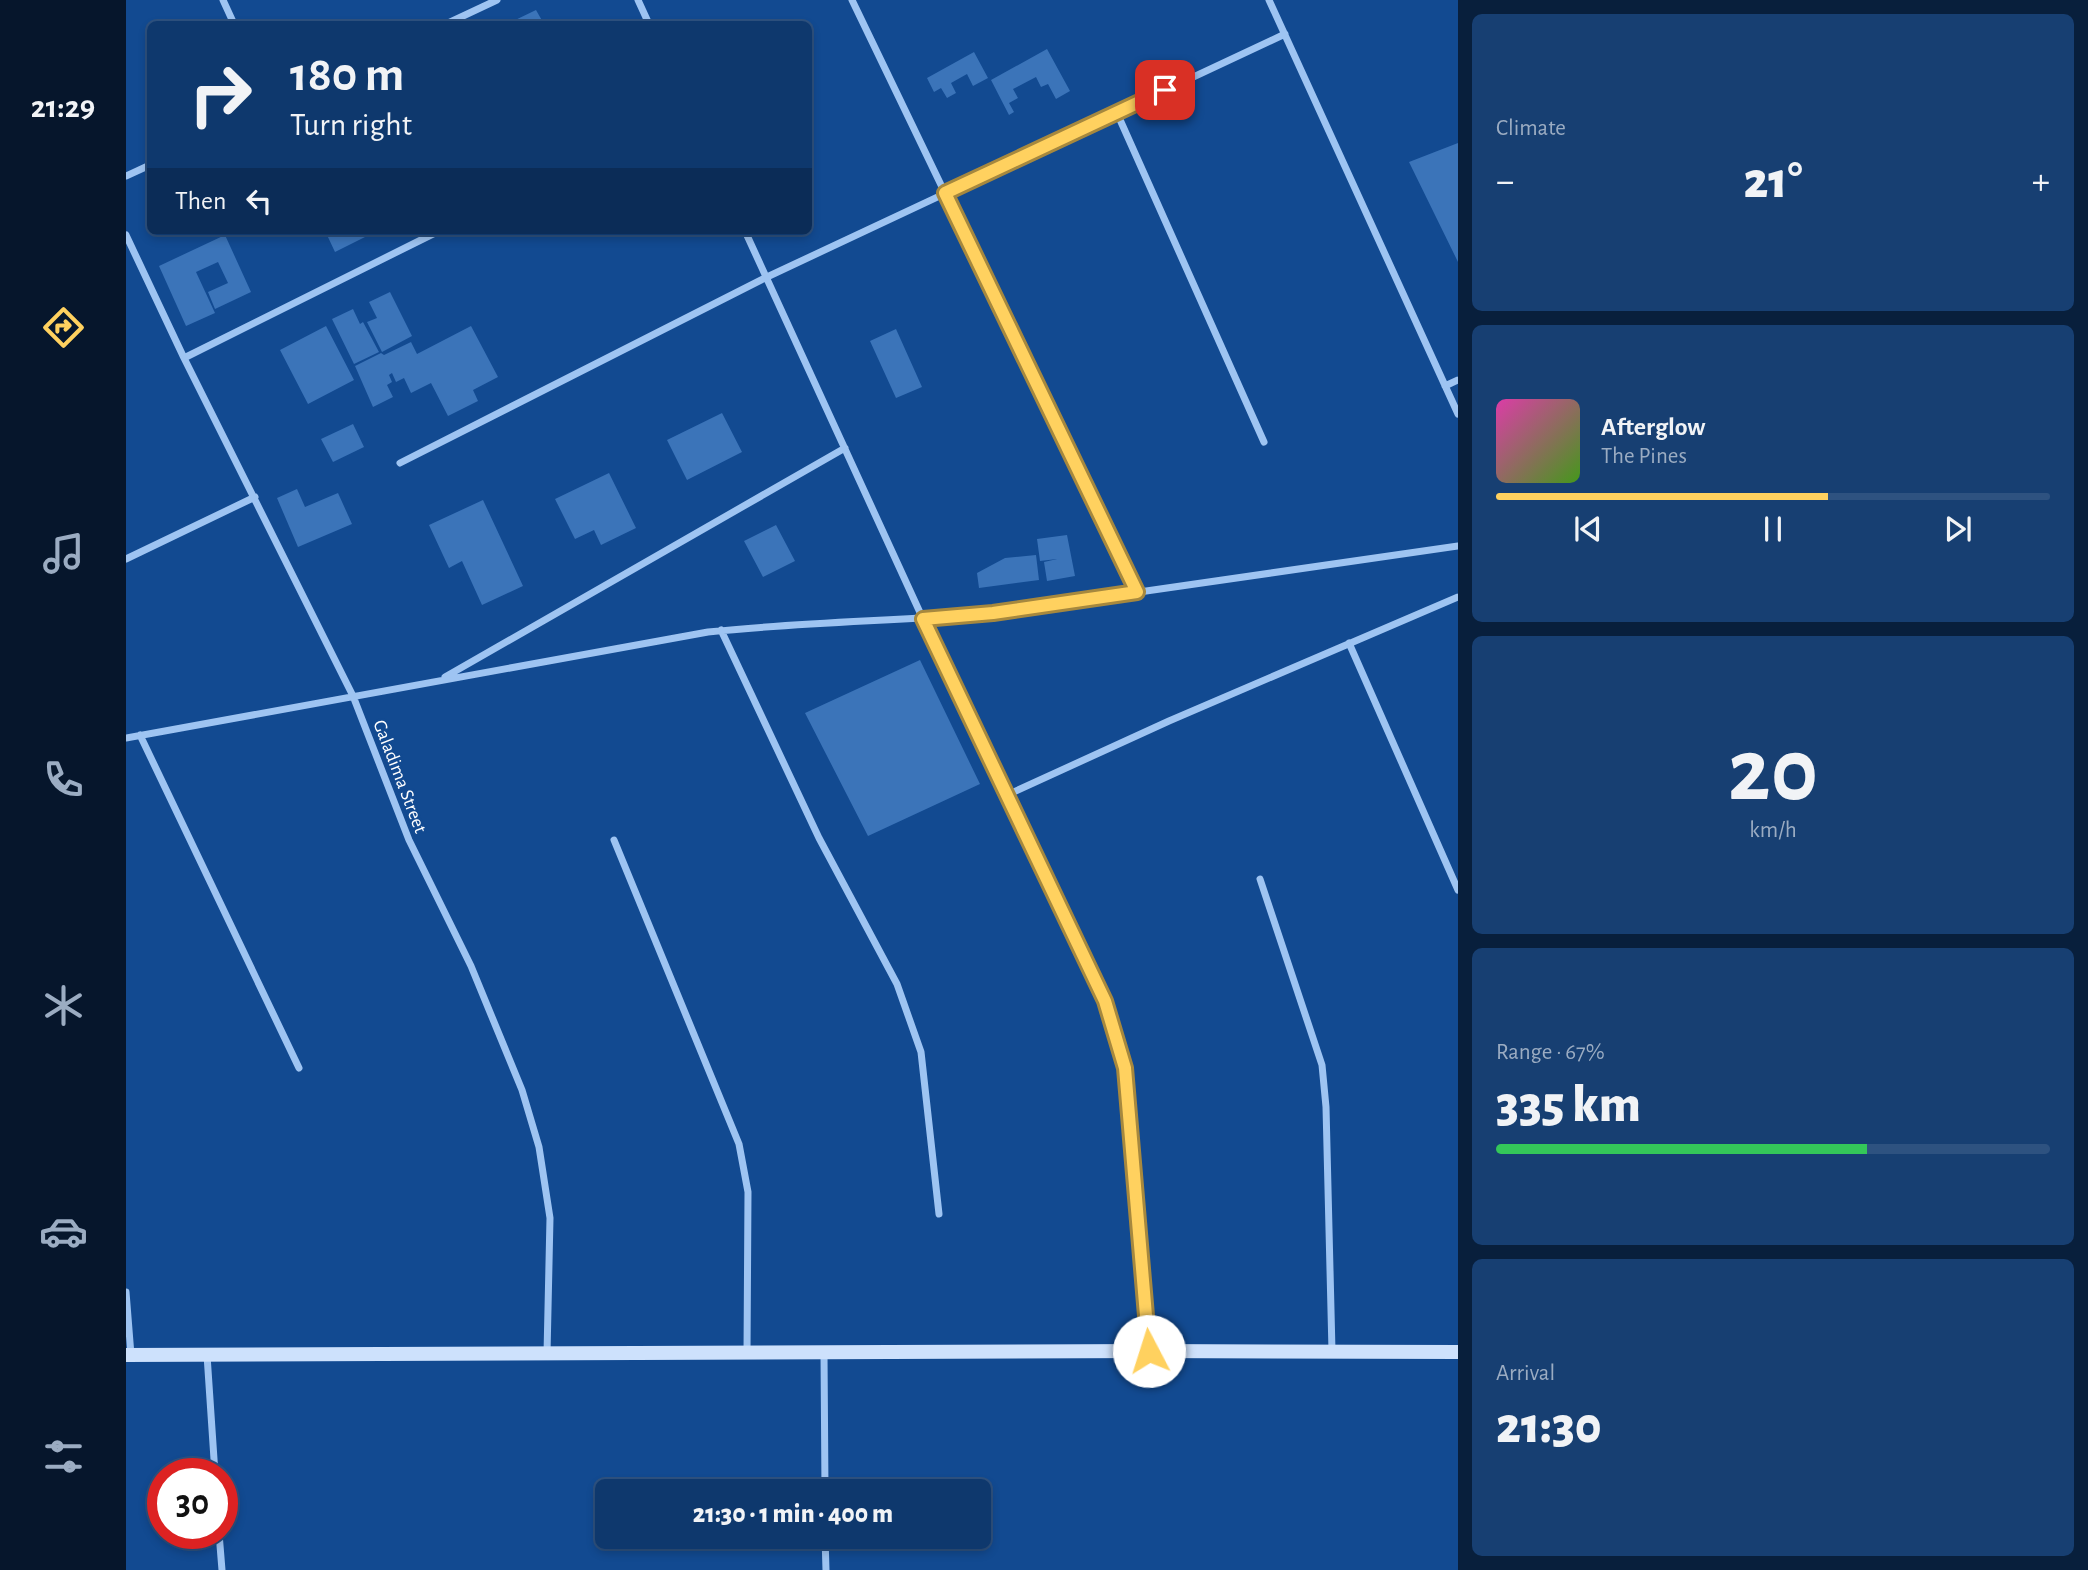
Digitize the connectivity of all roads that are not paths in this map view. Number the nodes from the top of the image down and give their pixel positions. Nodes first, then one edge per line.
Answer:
1 (223, 0) edge
2 (498, 0) edge
3 (638, 0) edge
4 (852, 0) edge
5 (1269, 0) edge
6 (233, 21) edge
7 (452, 21) edge
8 (648, 21) edge
9 (1284, 34) junction
10 (1117, 113) junction
11 (147, 166) edge
12 (126, 176) edge
13 (945, 193) junction
14 (126, 235) edge
15 (431, 235) edge
16 (747, 235) edge
17 (767, 277) junction
18 (184, 358) junction
19 (1458, 380) edge
20 (1445, 386) junction
21 (1458, 414) edge
22 (1264, 442) dead end
23 (845, 447) junction
24 (400, 463) dead end
25 (255, 497) junction
26 (1458, 546) edge
27 (126, 559) edge
28 (1137, 592) junction
29 (1458, 597) edge
30 (923, 619) junction
31 (721, 630) junction
32 (1349, 643) junction
33 (439, 680) junction
34 (353, 696) junction
35 (140, 735) junction
36 (126, 738) edge
37 (1007, 795) junction
38 (614, 840) dead end
39 (1260, 879) dead end
40 (1458, 890) edge
41 (299, 1068) dead end
42 (939, 1214) dead end
43 (126, 1292) edge
44 (1149, 1351) junction
45 (1332, 1351) junction
46 (824, 1352) junction
47 (1458, 1352) edge
48 (747, 1353) junction
49 (207, 1354) junction
50 (547, 1354) junction
51 (129, 1355) edge
52 (214, 1458) edge
53 (825, 1479) edge
54 (220, 1549) edge
55 (825, 1549) edge
56 (222, 1570) edge
57 (826, 1570) edge

1 - 6 street
2 - 7 street
3 - 8 street
4 - 13 street
5 - 9 street
9 - 10 street
9 - 20 street
10 - 13 street
10 - 22 street
11 - 12 street
13 - 17 street
13 - 28 street
14 - 18 street, Galadima Street
15 - 18 street
16 - 17 street
17 - 23 street
17 - 24 street
18 - 25 street, Galadima Street
19 - 20 street
20 - 21 street
23 - 30 street
23 - 33 street
25 - 27 street
25 - 34 street, Galadima Street
26 - 28 street
28 - 30 street
29 - 32 street
30 - 31 street
30 - 37 street
31 - 33 street
31 - 42 street
32 - 37 street
32 - 40 street
33 - 34 street
34 - 35 street
34 - 50 street, Galadima Street
35 - 36 street
35 - 41 street
37 - 44 street
38 - 48 street
39 - 45 street
43 - 51 street
44 - 45 street
44 - 46 street
45 - 47 street
46 - 48 street
46 - 53 street
48 - 50 street
49 - 50 street
49 - 51 street
49 - 52 street
54 - 56 street
55 - 57 street

